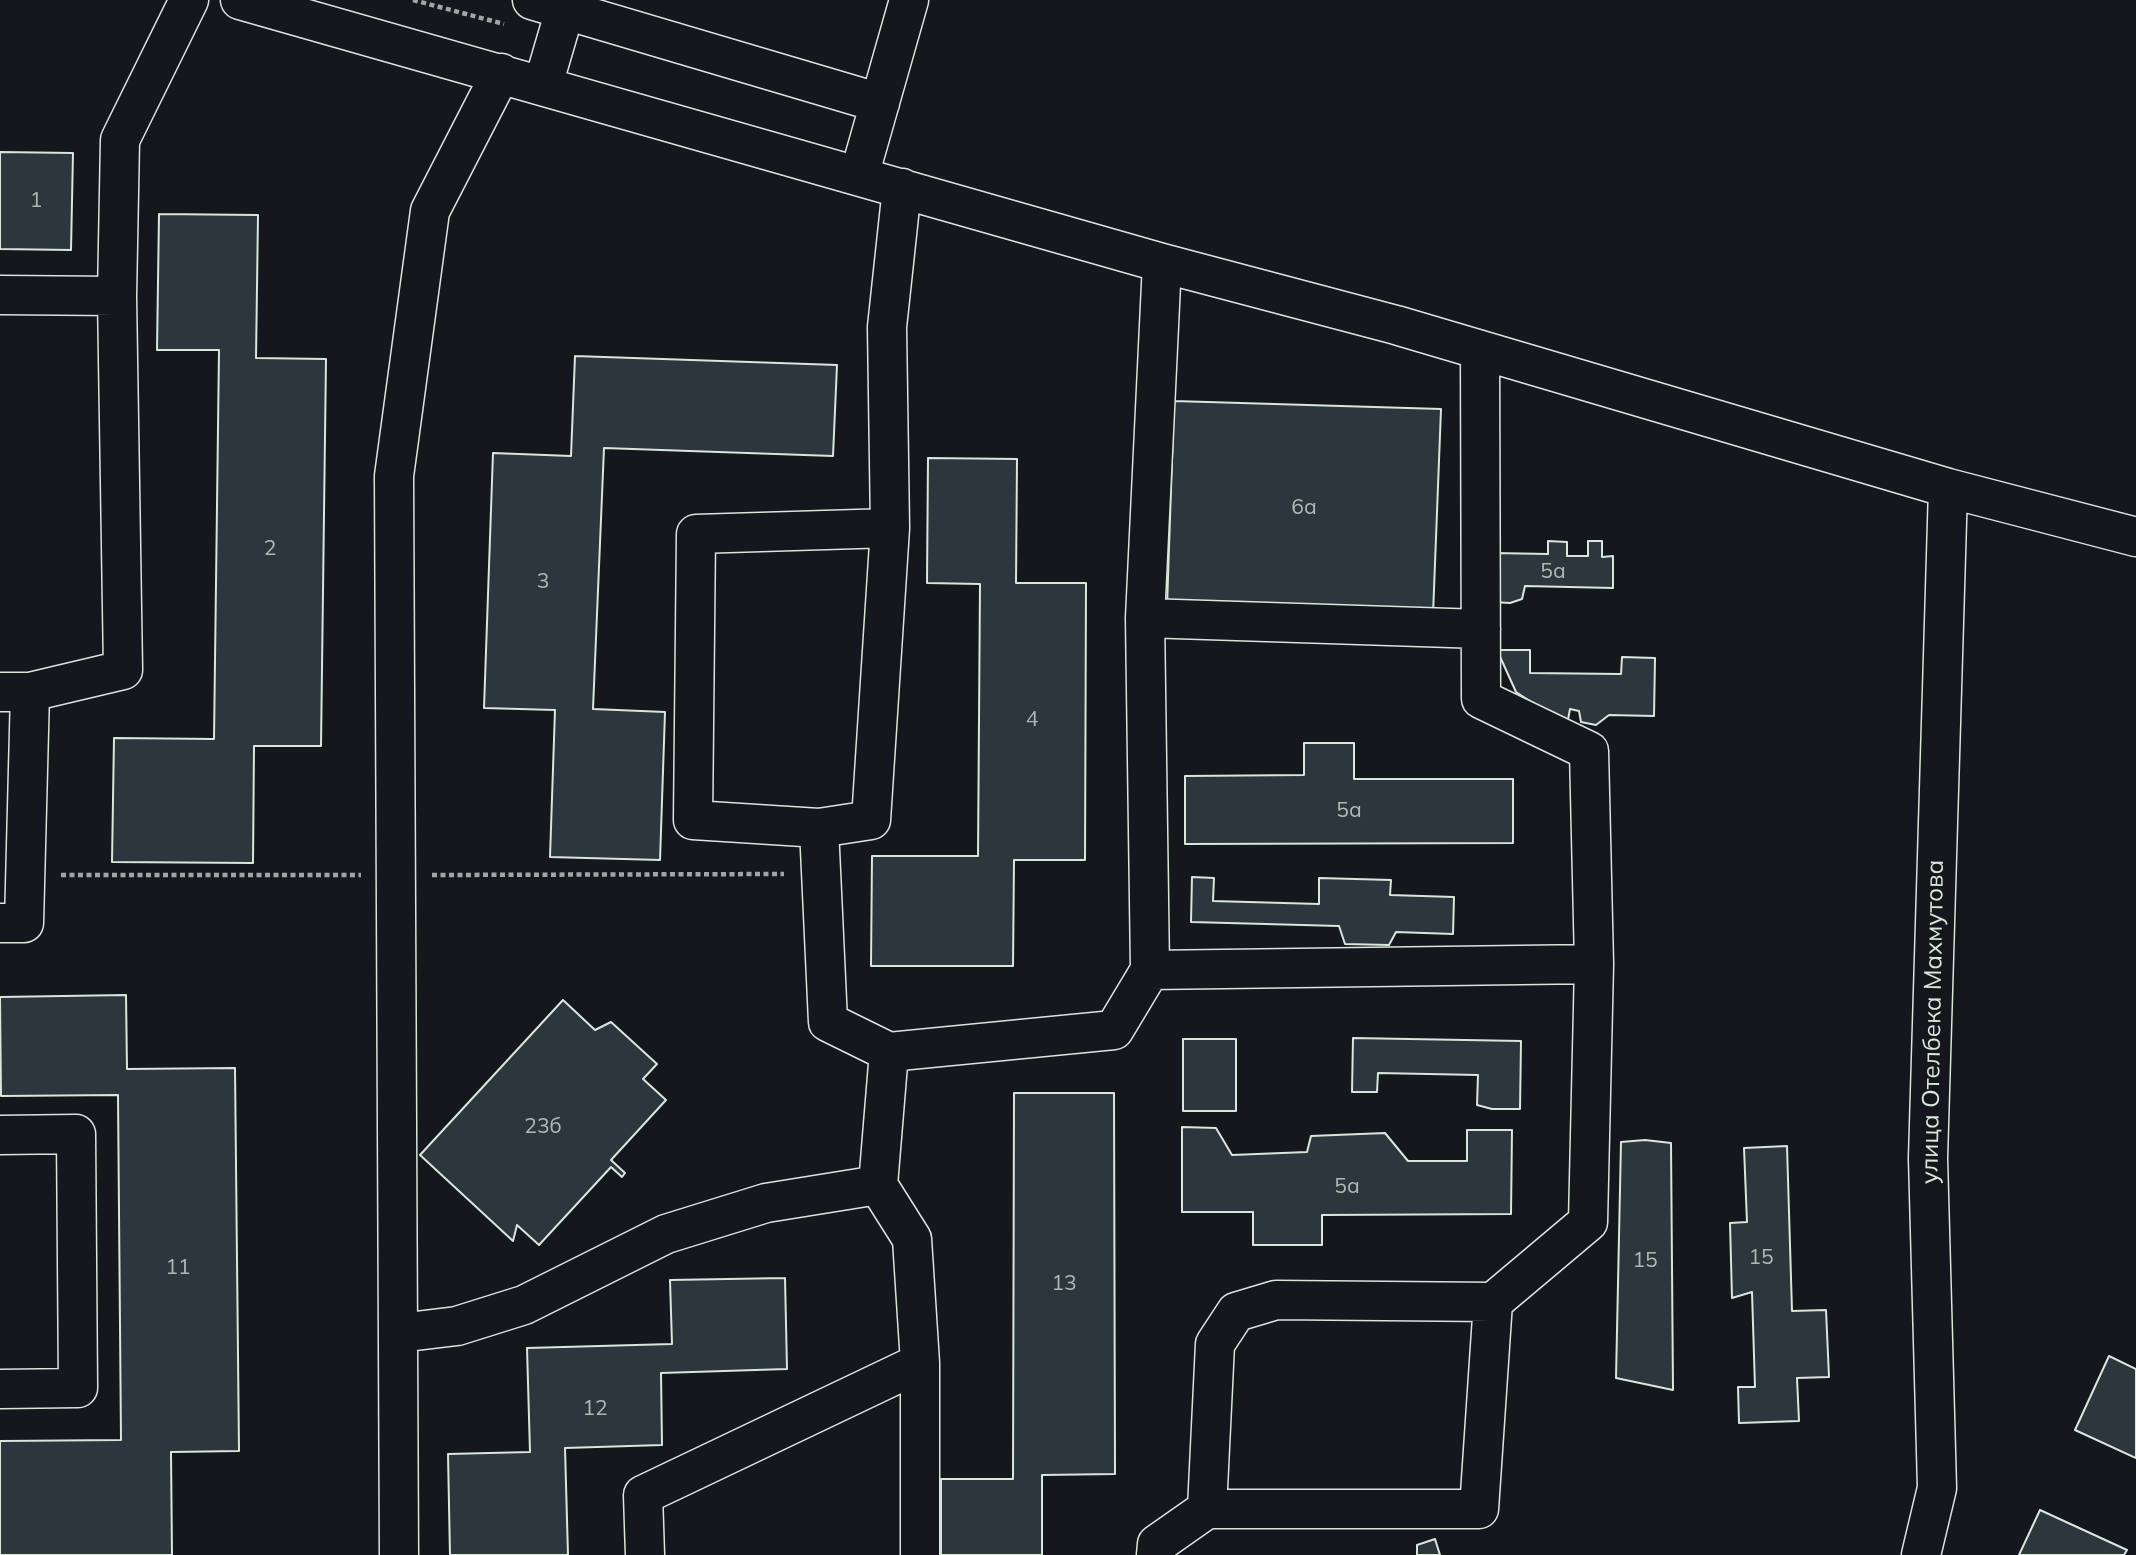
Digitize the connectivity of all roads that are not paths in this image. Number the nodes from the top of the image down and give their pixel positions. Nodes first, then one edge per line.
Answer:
1 (189, 0) edge
2 (240, 0) edge
3 (909, 0) edge
4 (554, 12) edge
5 (501, 73) junction
6 (543, 85) junction
7 (880, 103) junction
8 (859, 176) junction
9 (902, 188) junction
10 (1163, 263) junction
11 (0, 295) edge
12 (117, 296) junction
13 (1480, 350) junction
14 (1948, 488) junction
15 (890, 528) junction
16 (2136, 537) edge
17 (1145, 618) junction
18 (1481, 629) junction
19 (15, 692) edge
20 (819, 828) junction
21 (0, 923) edge
22 (1594, 964) junction
23 (1150, 970) junction
24 (889, 1052) junction
25 (0, 1135) edge
26 (878, 1185) junction
27 (1493, 1302) junction
28 (399, 1334) junction
29 (920, 1363) junction
30 (0, 1389) edge
31 (1207, 1509) junction
32 (399, 1555) edge
33 (645, 1555) edge
34 (920, 1555) edge
35 (1156, 1555) edge
36 (1921, 1555) edge

1 - 12 street
2 - 5 street
3 - 7 street
4 - 6 street
4 - 7 street
5 - 6 street
5 - 28 street
6 - 8 street
7 - 8 street
8 - 9 street
9 - 10 street
9 - 15 street
10 - 13 street
10 - 17 street
11 - 12 street
12 - 19 street
13 - 14 street
13 - 18 street
14 - 16 street
14 - 36 street, улица Отелбека Махмутова
15 - 20 street
15 - 20 street
17 - 18 street
17 - 23 street
18 - 22 street
19 - 21 street
20 - 24 street
22 - 23 street
22 - 27 street
23 - 24 street
24 - 26 street
25 - 30 street
26 - 28 street
26 - 29 street
27 - 31 street
27 - 31 street
28 - 32 street
29 - 33 street
29 - 34 street
31 - 35 street

